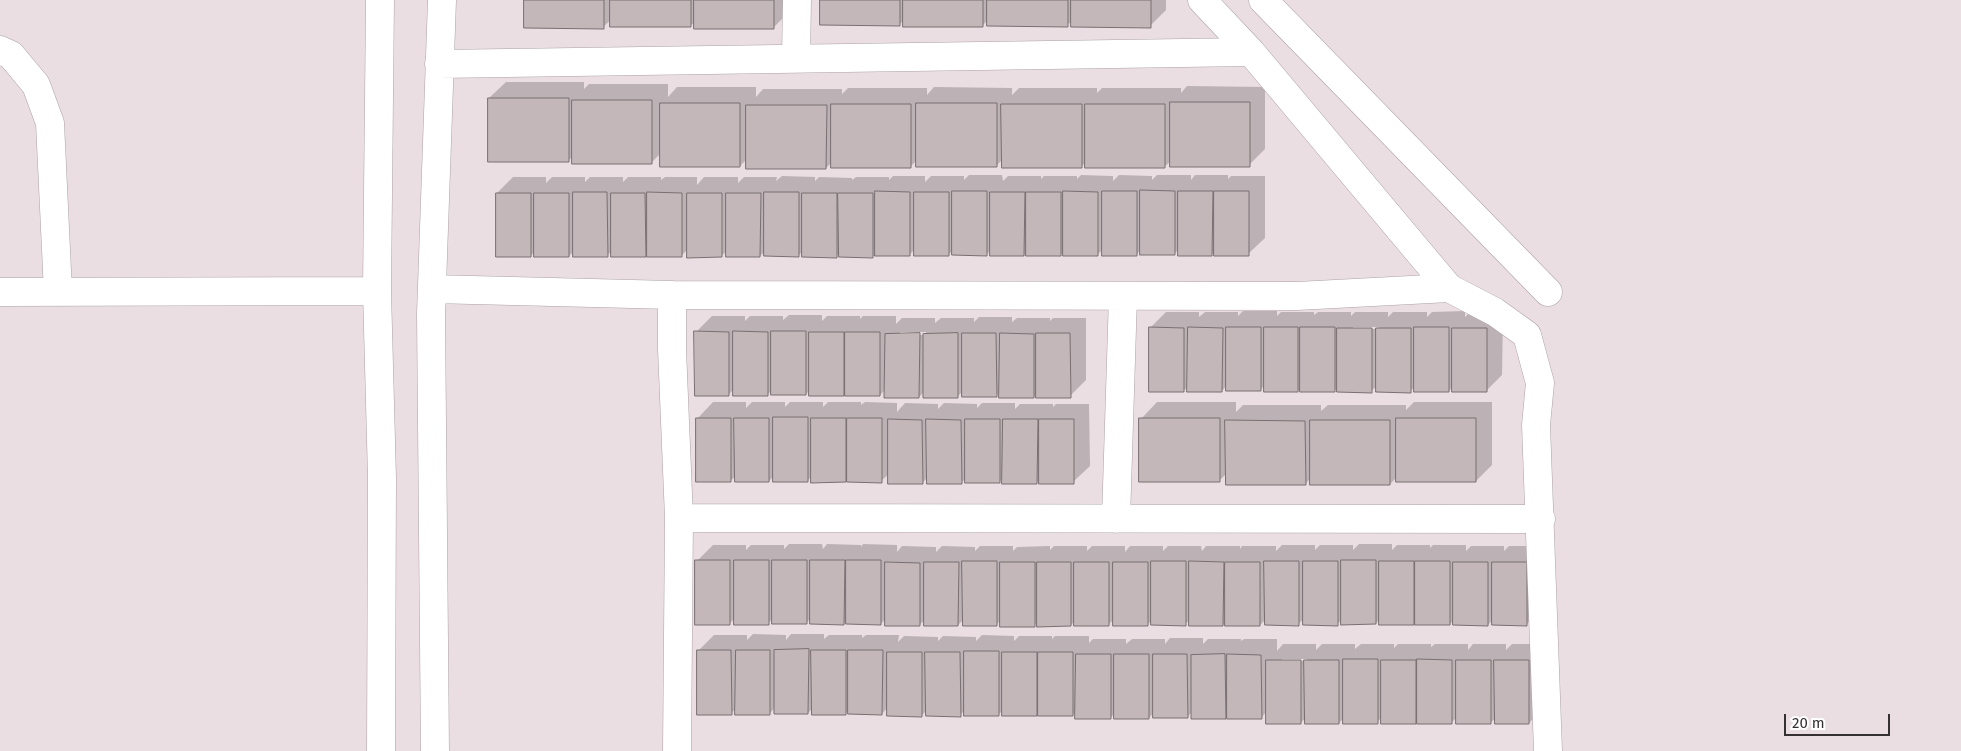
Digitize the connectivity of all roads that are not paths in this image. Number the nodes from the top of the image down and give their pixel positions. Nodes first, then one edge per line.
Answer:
1 (380, 0) edge
2 (442, 0) edge
3 (796, 0) edge
4 (1202, 0) edge
5 (1263, 0) edge
6 (0, 50) edge
7 (1251, 52) junction
8 (796, 58) junction
9 (440, 64) junction
10 (1449, 288) junction
11 (432, 289) junction
12 (377, 291) junction
13 (0, 292) edge
14 (58, 292) junction
15 (1548, 292) dead end
16 (672, 295) junction
17 (1122, 296) junction
18 (679, 518) junction
19 (1116, 518) junction
20 (1541, 519) junction
21 (381, 751) edge
22 (435, 751) edge
23 (677, 751) edge
24 (1548, 751) edge

1 - 12 street
2 - 9 street
3 - 8 street
4 - 7 street
5 - 15 street
6 - 14 street
7 - 8 street
7 - 10 street
8 - 9 street
9 - 11 street
10 - 17 street
10 - 20 street
11 - 16 street
11 - 22 street
12 - 14 street
12 - 21 street
13 - 14 street
16 - 17 street
16 - 18 street
17 - 19 street
18 - 19 street
18 - 23 street
19 - 20 street
20 - 24 street

